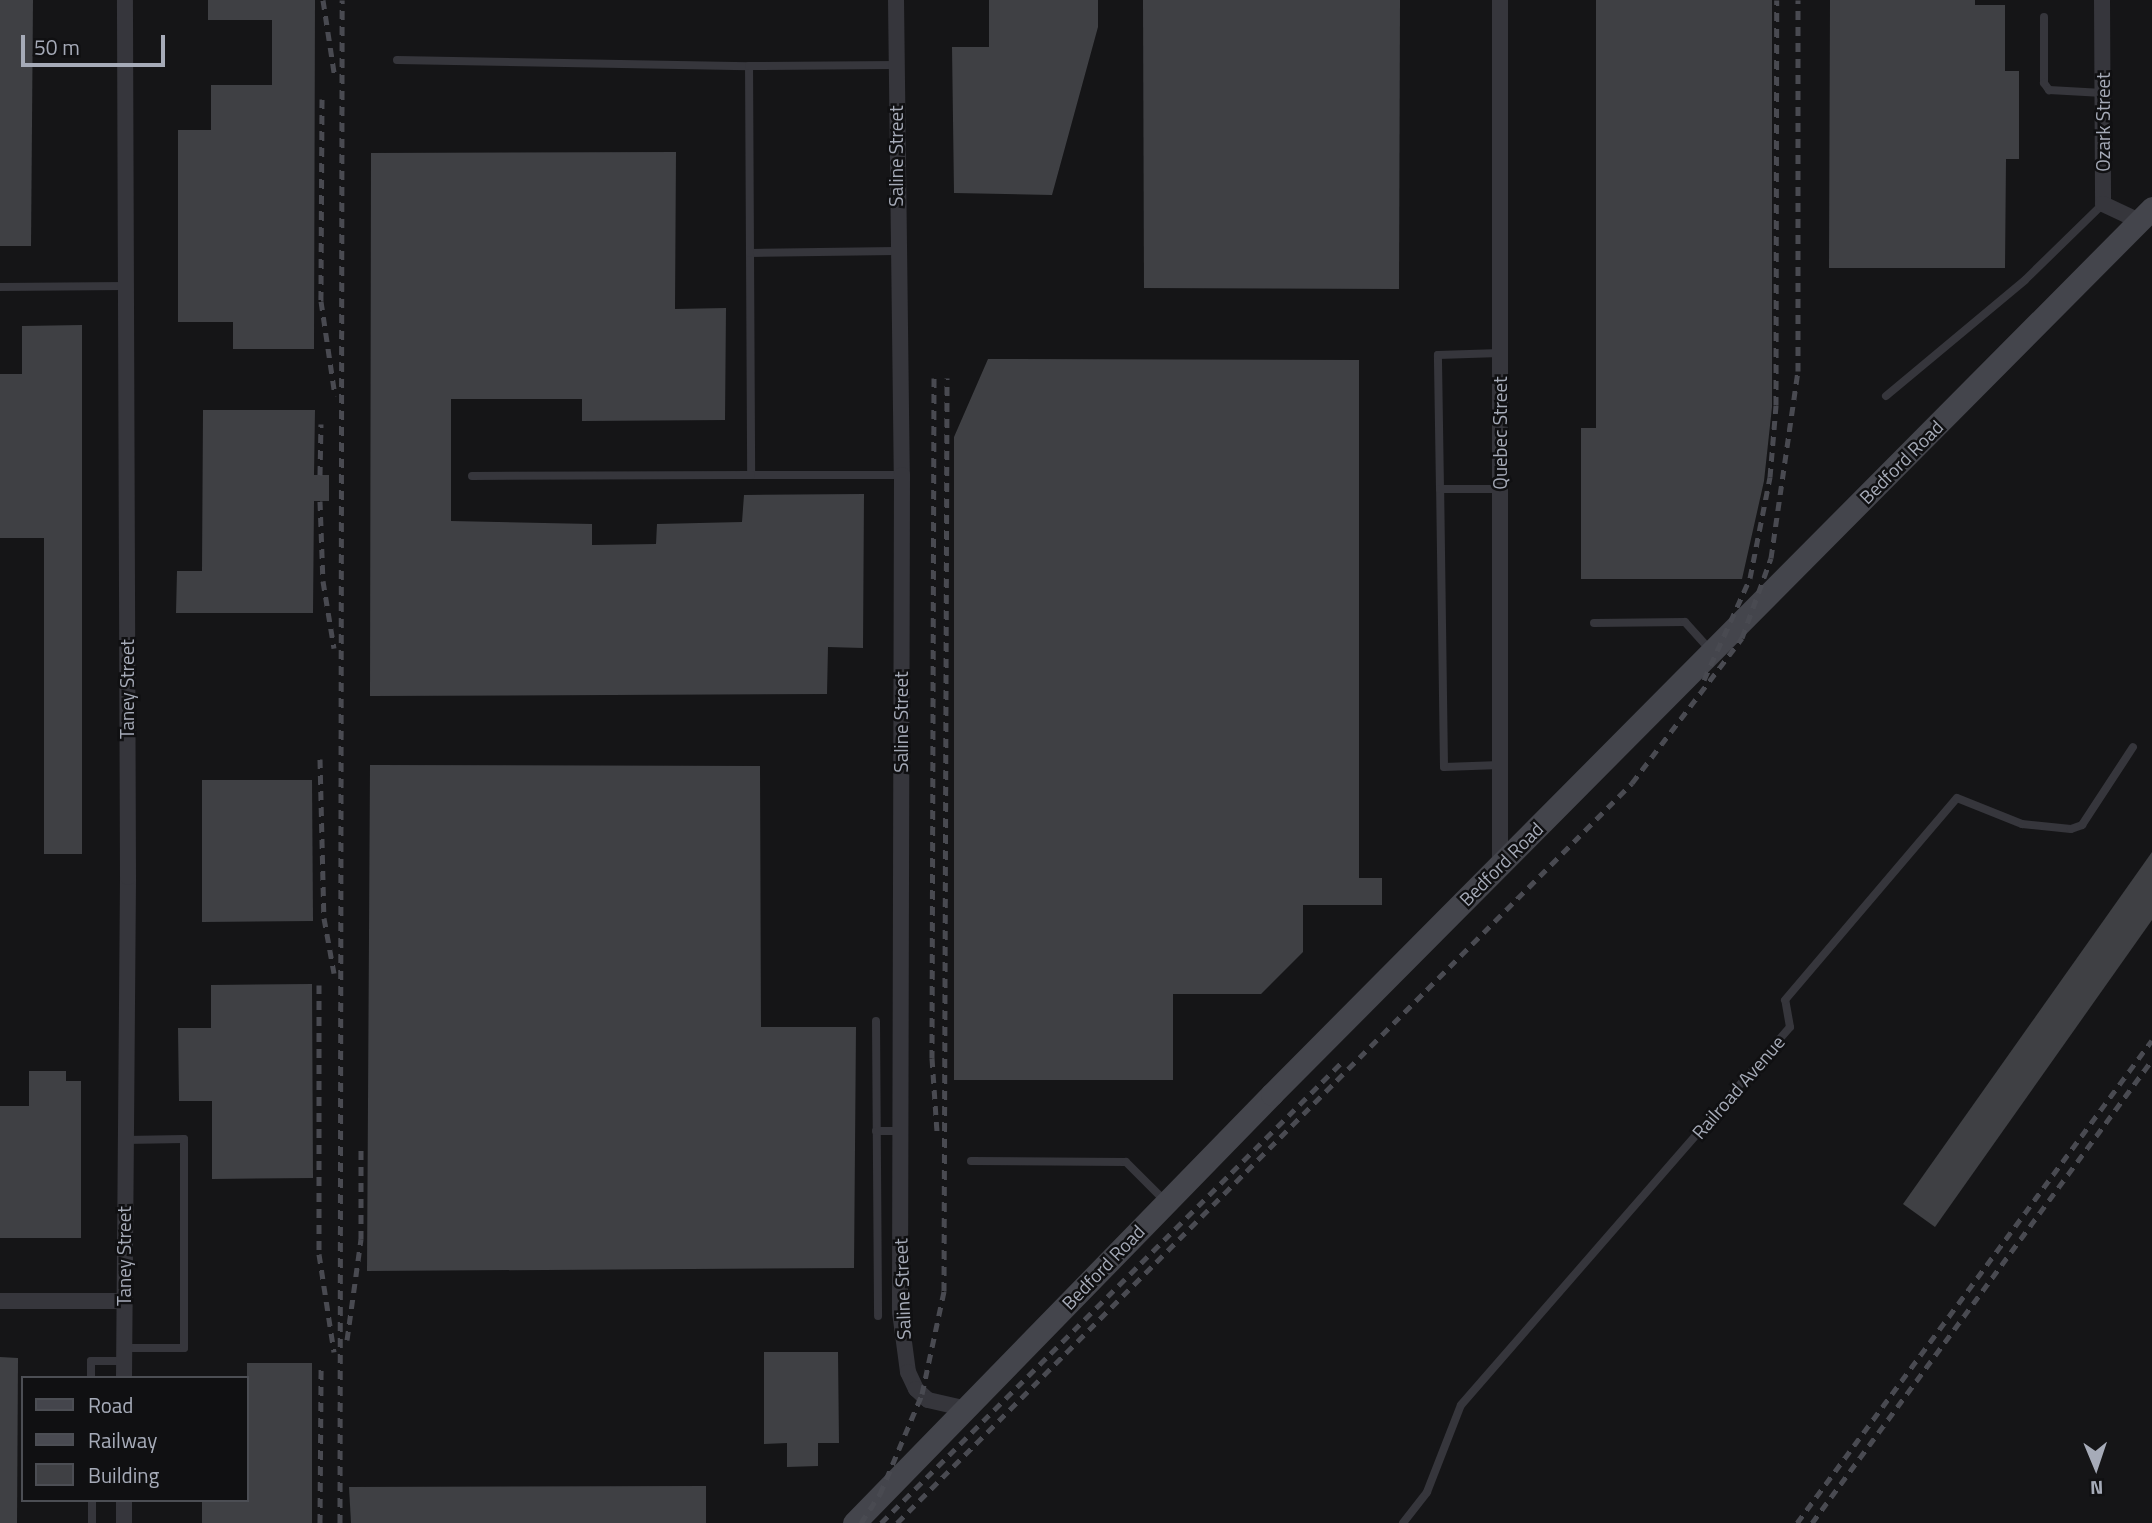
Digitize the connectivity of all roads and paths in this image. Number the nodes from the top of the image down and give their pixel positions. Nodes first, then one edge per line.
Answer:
1 (125, 0) edge
2 (896, 0) edge
3 (1500, 0) edge
4 (2102, 0) edge
5 (2044, 17) dead end
6 (397, 60) dead end
7 (896, 65) junction
8 (749, 66) junction
9 (2103, 93) junction
10 (2103, 204) junction
11 (2146, 215) edge
12 (896, 251) junction
13 (750, 253) junction
14 (126, 286) junction
15 (0, 287) edge
16 (1500, 353) junction
17 (1885, 396) dead end
18 (751, 475) junction
19 (902, 475) junction
20 (472, 476) dead end
21 (1440, 489) junction
22 (1500, 489) junction
23 (1594, 622) dead end
24 (1712, 652) junction
25 (2133, 747) dead end
26 (1500, 765) junction
27 (1500, 866) junction
28 (876, 1021) dead end
29 (876, 1131) junction
30 (900, 1131) junction
31 (125, 1140) junction
32 (971, 1161) dead end
33 (1166, 1202) junction
34 (0, 1301) edge
35 (124, 1301) junction
36 (878, 1316) dead end
37 (124, 1354) junction
38 (91, 1376) edge
39 (124, 1376) edge
40 (964, 1408) junction
41 (92, 1502) edge
42 (124, 1502) edge
43 (92, 1523) edge
44 (124, 1523) edge
45 (854, 1523) edge
46 (1404, 1523) edge

1 - 14 street, Taney Street
2 - 7 street, Saline Street
3 - 16 street, Quebec Street
4 - 9 street, Ozark Street
5 - 9 lane
6 - 8 lane
7 - 8 lane
7 - 12 street, Saline Street
8 - 13 lane
9 - 10 street, Ozark Street
10 - 11 street
10 - 17 lane
11 - 24 street, Bedford Road
12 - 13 lane
12 - 19 street, Saline Street
13 - 18 lane
14 - 15 lane
14 - 31 street, Taney Street
16 - 21 lane
16 - 22 street, Quebec Street
18 - 19 lane
18 - 20 lane
19 - 30 street, Saline Street
21 - 22 lane
21 - 26 lane
22 - 26 street, Quebec Street
23 - 24 lane
24 - 27 street, Bedford Road
25 - 46 lane, Railroad Avenue
26 - 27 street, Quebec Street
27 - 33 street, Bedford Road
28 - 29 lane
29 - 30 lane
29 - 36 lane
30 - 40 street, Saline Street
31 - 35 street, Taney Street
31 - 37 lane
32 - 33 lane
33 - 40 street, Bedford Road
34 - 35 street
35 - 37 street, Taney Street
37 - 38 lane
37 - 39 street, Taney Street
40 - 45 street, Bedford Road
41 - 43 lane
42 - 44 street

